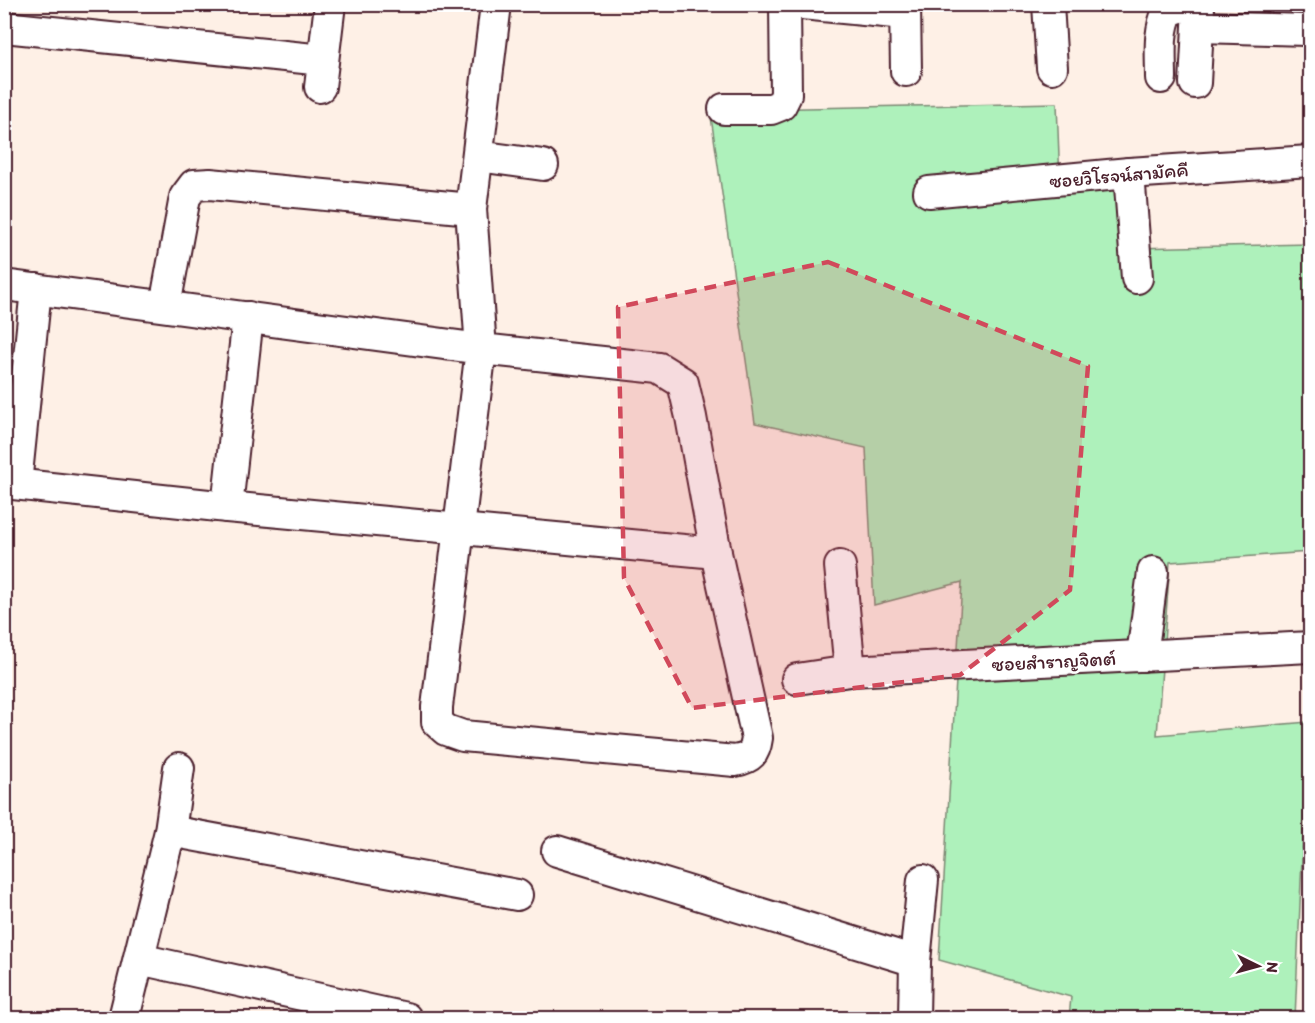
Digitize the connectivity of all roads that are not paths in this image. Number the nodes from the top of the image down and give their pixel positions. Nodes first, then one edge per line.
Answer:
1 (330, 4) edge
2 (496, 4) edge
3 (785, 4) edge
4 (802, 4) edge
5 (1048, 4) edge
6 (905, 9) edge
7 (1196, 12) edge
8 (4, 27) edge
9 (1306, 30) dead end
10 (1052, 68) dead end
11 (906, 71) dead end
12 (1161, 78) dead end
13 (1195, 83) dead end
14 (724, 109) dead end
15 (478, 156) junction
16 (1311, 161) edge
17 (543, 165) dead end
18 (1129, 173) junction
19 (929, 192) dead end
20 (471, 209) junction
21 (1137, 278) dead end
22 (4, 285) edge
23 (36, 289) junction
24 (165, 306) junction
25 (249, 318) junction
26 (481, 349) junction
27 (10, 483) edge
28 (227, 507) junction
29 (459, 530) junction
30 (716, 553) junction
31 (840, 566) dead end
32 (1153, 572) dead end
33 (1311, 647) edge
34 (1142, 656) junction
35 (850, 671) junction
36 (797, 680) dead end
37 (179, 768) dead end
38 (170, 831) junction
39 (557, 851) dead end
40 (923, 880) dead end
41 (517, 896) dead end
42 (140, 959) junction
43 (915, 961) junction
44 (124, 1018) edge
45 (406, 1018) edge
46 (914, 1018) edge

1 - 8 street
2 - 15 street
3 - 14 street
4 - 6 street
5 - 10 street
6 - 11 street
7 - 9 street
7 - 12 street
7 - 13 street
15 - 17 street
15 - 20 street
16 - 18 street, ซอยวิโรจน์สามัคคี
18 - 19 street, ซอยวิโรจน์สามัคคี
18 - 21 street
20 - 24 street
20 - 26 street
22 - 23 street
23 - 24 street
23 - 27 street
24 - 25 street
25 - 26 street
25 - 28 street
26 - 29 street
26 - 30 street
27 - 28 street
28 - 29 street
29 - 30 street
29 - 30 street
31 - 35 street
32 - 34 street
33 - 34 street, ซอยสำราญจิตต์
34 - 35 street, ซอยสำราญจิตต์
35 - 36 street, ซอยสำราญจิตต์
37 - 38 street
38 - 41 street
38 - 42 street
39 - 43 street
40 - 43 street
42 - 44 street
42 - 45 street
43 - 46 street

